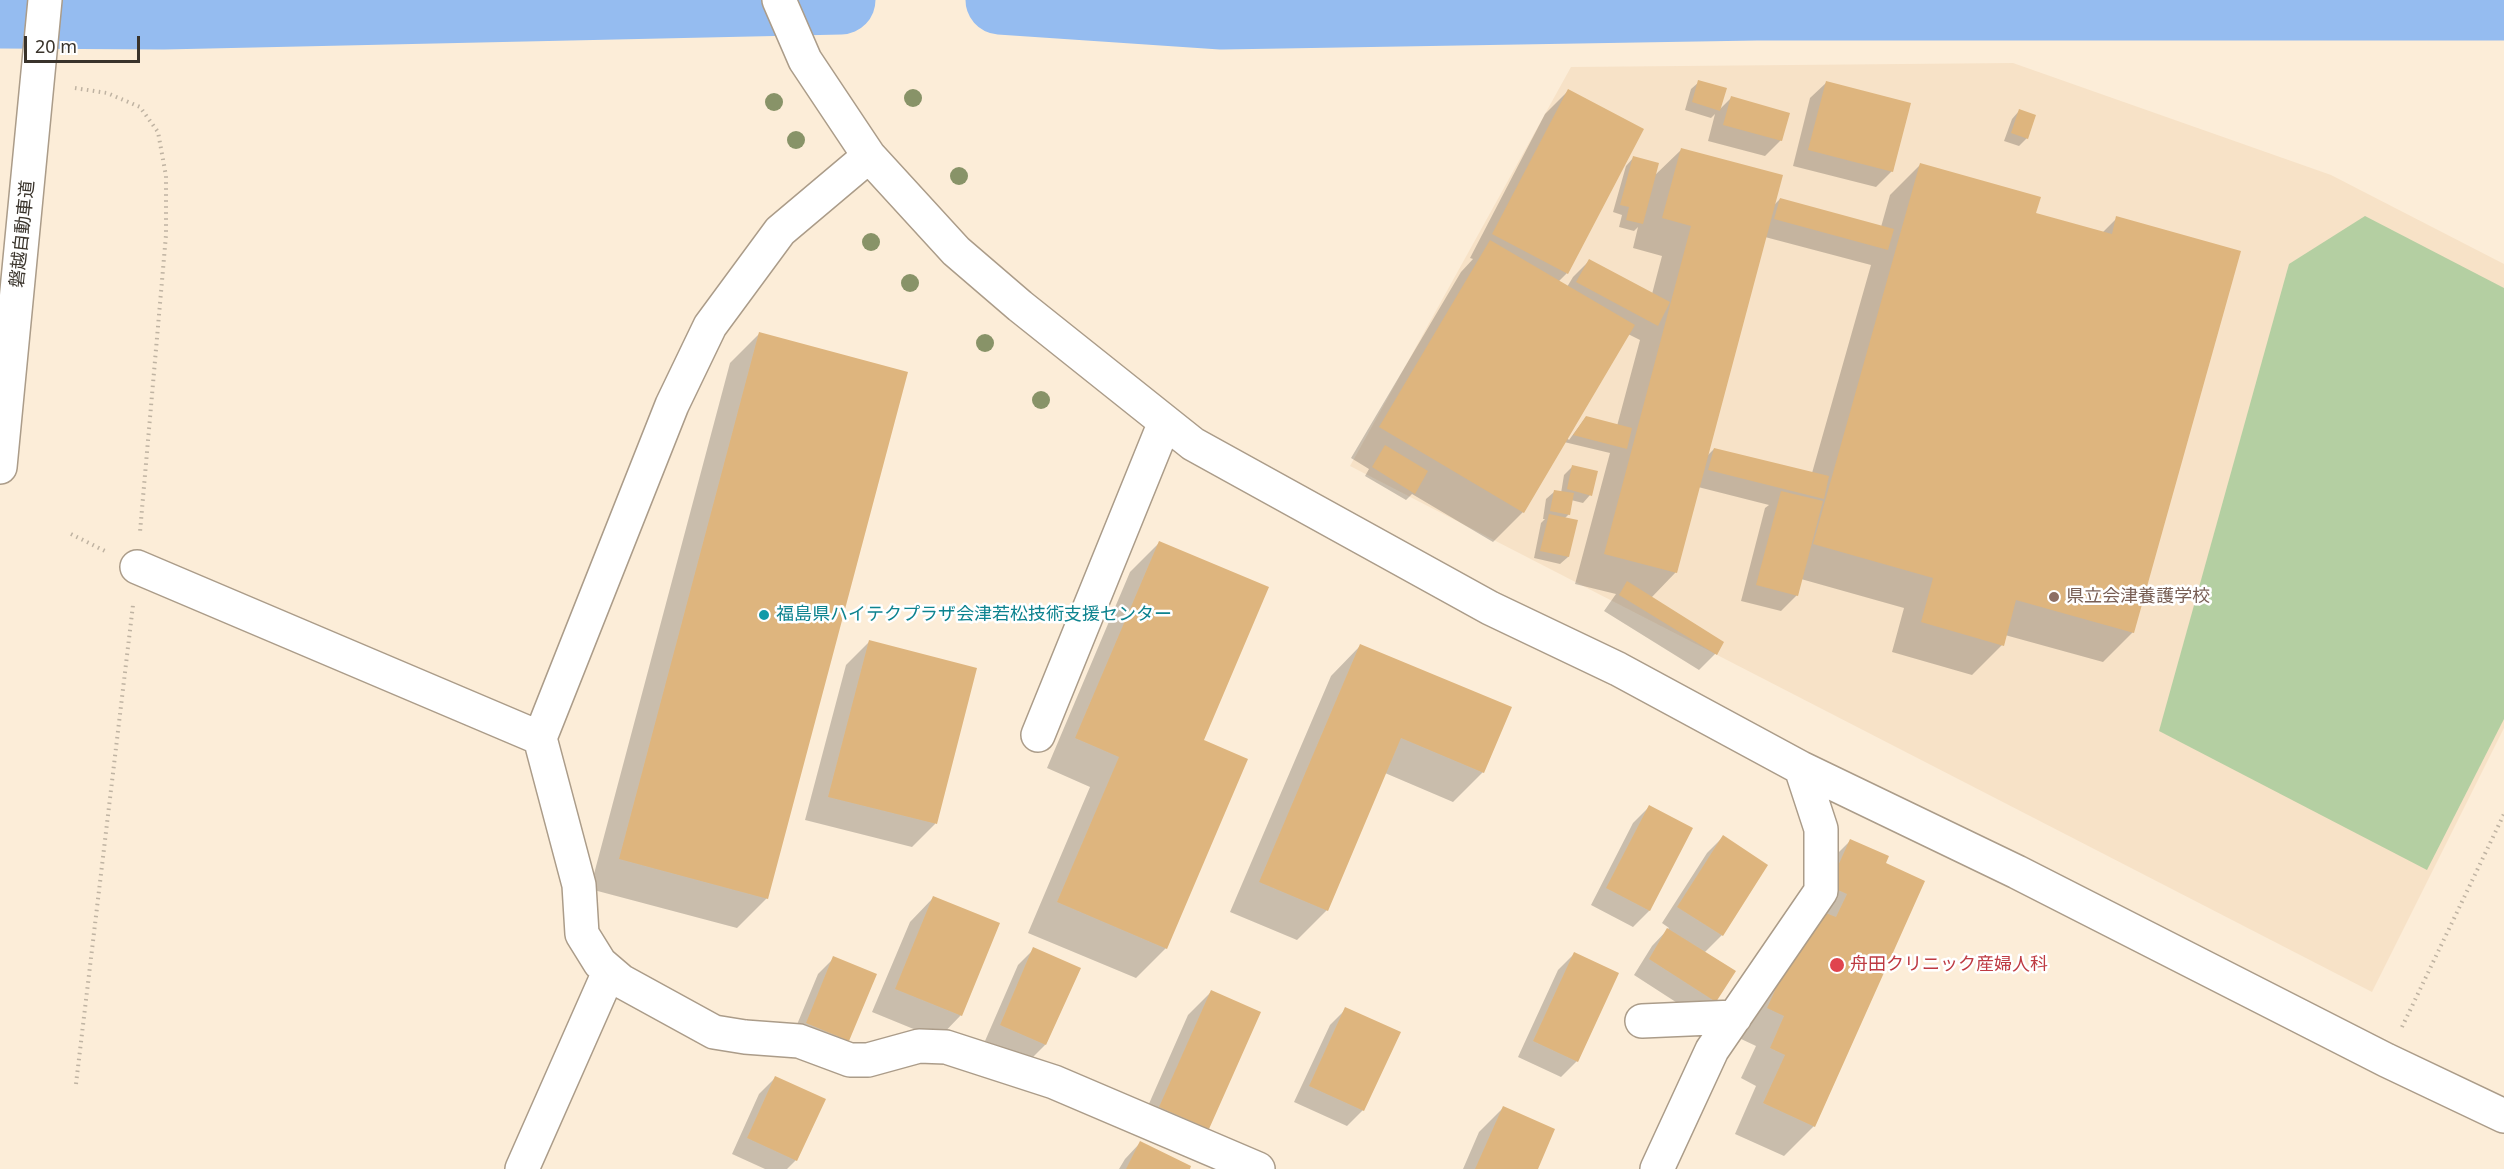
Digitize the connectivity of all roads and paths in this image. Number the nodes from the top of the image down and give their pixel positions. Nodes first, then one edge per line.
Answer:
1 (45, 0) edge
2 (779, 0) edge
3 (869, 156) junction
4 (1165, 422) junction
5 (0, 467) edge
6 (137, 567) dead end
7 (1038, 735) dead end
8 (540, 738) junction
9 (1801, 768) junction
10 (2504, 814) edge
11 (609, 972) junction
12 (1735, 1017) junction
13 (1642, 1021) dead end
14 (2386, 1060) junction
15 (2504, 1116) edge
16 (522, 1169) edge
17 (1258, 1169) edge
18 (1657, 1169) edge

1 - 5 main road, 磐越自動車道
2 - 3 main road
3 - 4 main road
3 - 8 main road
4 - 7 main road
4 - 9 main road
6 - 8 main road
8 - 11 main road
9 - 12 main road
9 - 14 main road
10 - 14 path
11 - 16 main road
11 - 17 main road
12 - 13 main road
12 - 18 main road
14 - 15 main road

